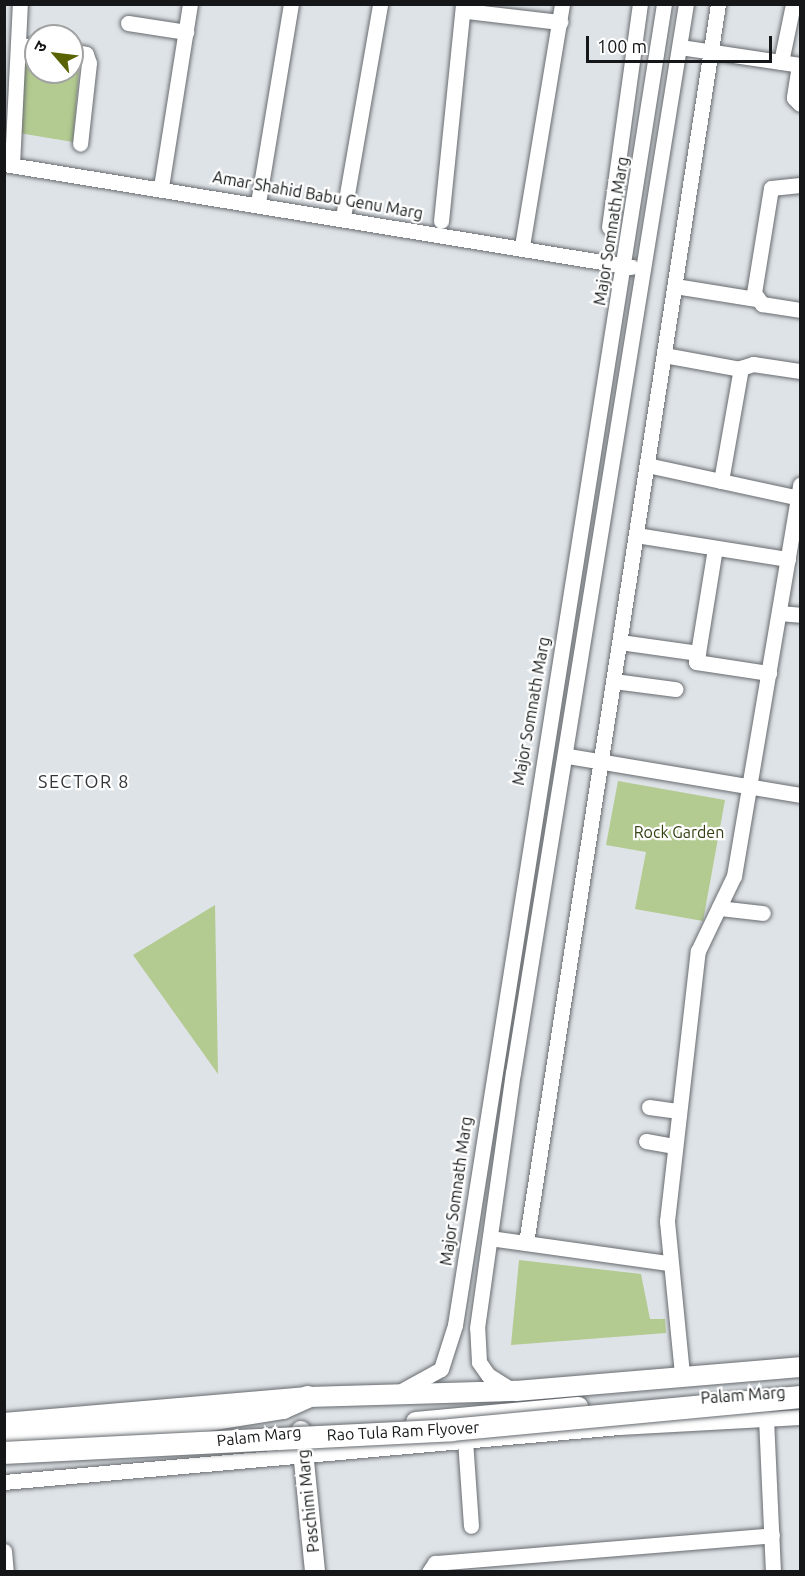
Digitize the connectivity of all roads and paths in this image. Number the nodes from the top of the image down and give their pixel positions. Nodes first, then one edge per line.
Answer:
1 (20, 4) edge
2 (190, 4) edge
3 (291, 4) edge
4 (380, 4) edge
5 (562, 4) edge
6 (640, 4) edge
7 (664, 4) edge
8 (686, 4) edge
9 (718, 4) edge
10 (793, 4) edge
11 (464, 8) edge
12 (560, 22) junction
13 (128, 23) dead end
14 (186, 32) junction
15 (18, 45) junction
16 (24, 46) edge
17 (680, 46) junction
18 (711, 52) junction
19 (84, 54) edge
20 (781, 62) junction
21 (800, 65) edge
22 (801, 104) edge
23 (80, 144) dead end
24 (8, 165) edge
25 (801, 185) edge
26 (161, 187) junction
27 (258, 203) junction
28 (344, 217) junction
29 (441, 221) dead end
30 (609, 227) dead end
31 (522, 246) junction
32 (625, 266) junction
33 (644, 269) junction
34 (675, 286) junction
35 (755, 299) junction
36 (801, 309) edge
37 (664, 355) junction
38 (740, 369) junction
39 (801, 371) edge
40 (647, 465) junction
41 (721, 481) junction
42 (800, 491) edge
43 (636, 535) junction
44 (715, 548) junction
45 (788, 559) junction
46 (779, 613) junction
47 (801, 615) edge
48 (620, 642) junction
49 (698, 649) junction
50 (769, 673) junction
51 (614, 681) junction
52 (675, 689) dead end
53 (568, 756) junction
54 (601, 762) junction
55 (750, 787) junction
56 (801, 795) edge
57 (719, 908) junction
58 (763, 913) dead end
59 (649, 1107) dead end
60 (679, 1111) junction
61 (645, 1141) dead end
62 (675, 1146) junction
63 (490, 1238) junction
64 (526, 1243) junction
65 (668, 1263) junction
66 (455, 1325) junction
67 (477, 1328) junction
68 (801, 1367) edge
69 (682, 1374) junction
70 (801, 1391) edge
71 (516, 1392) junction
72 (394, 1394) junction
73 (308, 1397) junction
74 (801, 1397) edge
75 (801, 1417) edge
76 (766, 1418) junction
77 (4, 1423) edge
78 (301, 1431) junction
79 (4, 1440) edge
80 (465, 1440) junction
81 (4, 1453) edge
82 (303, 1455) junction
83 (4, 1461) edge
84 (4, 1482) edge
85 (471, 1526) dead end
86 (772, 1535) junction
87 (4, 1551) edge
88 (6, 1572) edge
89 (315, 1572) edge
90 (429, 1572) edge
91 (773, 1572) edge

1 - 15 street
2 - 14 street
3 - 27 street
4 - 28 street
5 - 12 street
6 - 30 street
7 - 32 street, Major Somnath Marg
8 - 17 street
9 - 18 street
10 - 20 street
11 - 12 street
11 - 29 street
12 - 31 street
13 - 14 street
14 - 26 street
15 - 16 street
15 - 24 street
17 - 18 street
17 - 33 street
18 - 20 street
18 - 34 street
19 - 23 street
20 - 21 street
21 - 22 street
24 - 26 street, Amar Shahid Babu Genu Marg
25 - 35 street
26 - 27 street, Amar Shahid Babu Genu Marg
27 - 28 street, Amar Shahid Babu Genu Marg
28 - 31 street, Amar Shahid Babu Genu Marg
31 - 32 street, Amar Shahid Babu Genu Marg
32 - 33 street, Amar Shahid Babu Genu Marg
32 - 66 street, Major Somnath Marg
33 - 53 street
34 - 35 street
34 - 37 street
35 - 36 street
37 - 38 street
37 - 40 street
38 - 39 street
38 - 41 street
40 - 41 street
40 - 43 street
41 - 42 street
42 - 45 street
43 - 44 street
43 - 48 street
44 - 45 street
44 - 49 street
45 - 46 street
46 - 47 street
46 - 50 street
48 - 49 street
48 - 51 street
49 - 50 street
50 - 55 street
51 - 52 street
51 - 54 street
53 - 54 street
53 - 63 street
54 - 55 street
54 - 64 street
55 - 56 street
55 - 57 street
57 - 58 street
57 - 60 street
59 - 60 street
60 - 62 street
61 - 62 street
62 - 65 street
63 - 64 street
63 - 67 street
64 - 65 street
65 - 69 street
66 - 67 street
66 - 72 street, Major Somnath Marg
67 - 71 street
68 - 69 main road, Palam Marg
69 - 71 main road, Palam Marg
70 - 78 main road, Palam Marg
71 - 72 main road, Palam Marg
72 - 73 main road, Palam Marg
73 - 77 main road, Palam Marg
73 - 79 highway
74 - 81 highway, Rao Tula Ram Flyover, bridge
75 - 76 street
76 - 80 street
76 - 86 street, Palam Marg
78 - 82 main road, Paschimi Marg
78 - 83 main road, Palam Marg
80 - 82 street
80 - 85 street
82 - 84 street
82 - 89 main road, Paschimi Marg
86 - 90 street
86 - 91 street, Palam Marg
87 - 88 street

